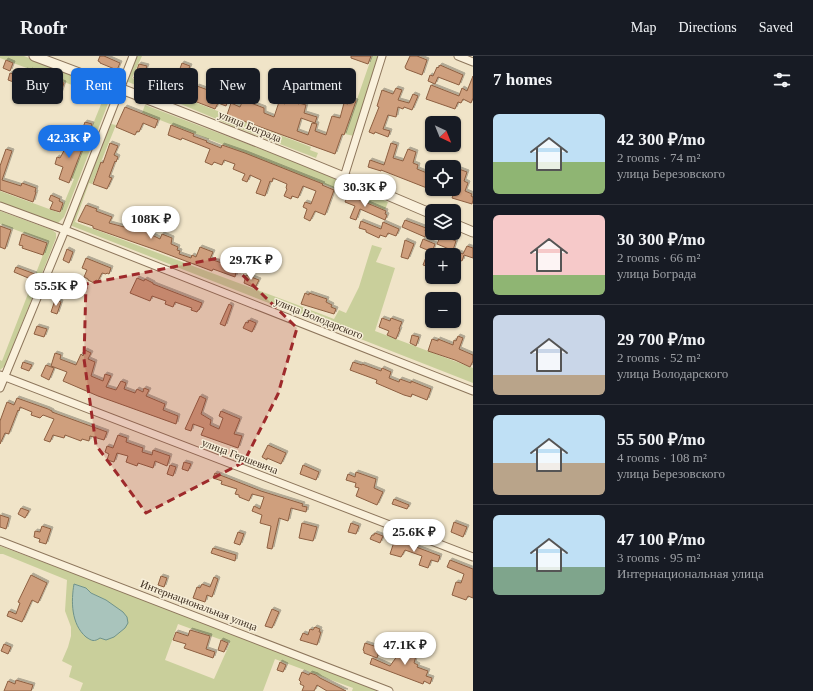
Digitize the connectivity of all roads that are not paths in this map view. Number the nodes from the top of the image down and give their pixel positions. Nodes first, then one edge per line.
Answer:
1 (34, 56) edge
2 (133, 56) edge
3 (382, 56) edge
4 (458, 56) edge
5 (473, 62) edge
6 (71, 70) edge
7 (126, 73) edge
8 (126, 90) edge
9 (114, 104) edge
10 (344, 177) junction
11 (0, 206) edge
12 (425, 211) edge
13 (461, 227) edge
14 (65, 230) junction
15 (473, 232) edge
16 (2, 376) edge
17 (0, 388) edge
18 (473, 391) edge
19 (0, 541) edge
20 (473, 557) edge
21 (389, 691) edge

1 - 6 street, улица Бограда
2 - 7 street
3 - 10 street
4 - 5 street
8 - 10 street, улица Бограда
9 - 14 street
10 - 12 street, улица Бограда
11 - 14 street, улица Володарского
13 - 15 street
14 - 16 street
14 - 18 street, улица Володарского
16 - 17 street
16 - 20 street, улица Гершевича
19 - 21 street, Интернациональная улица

